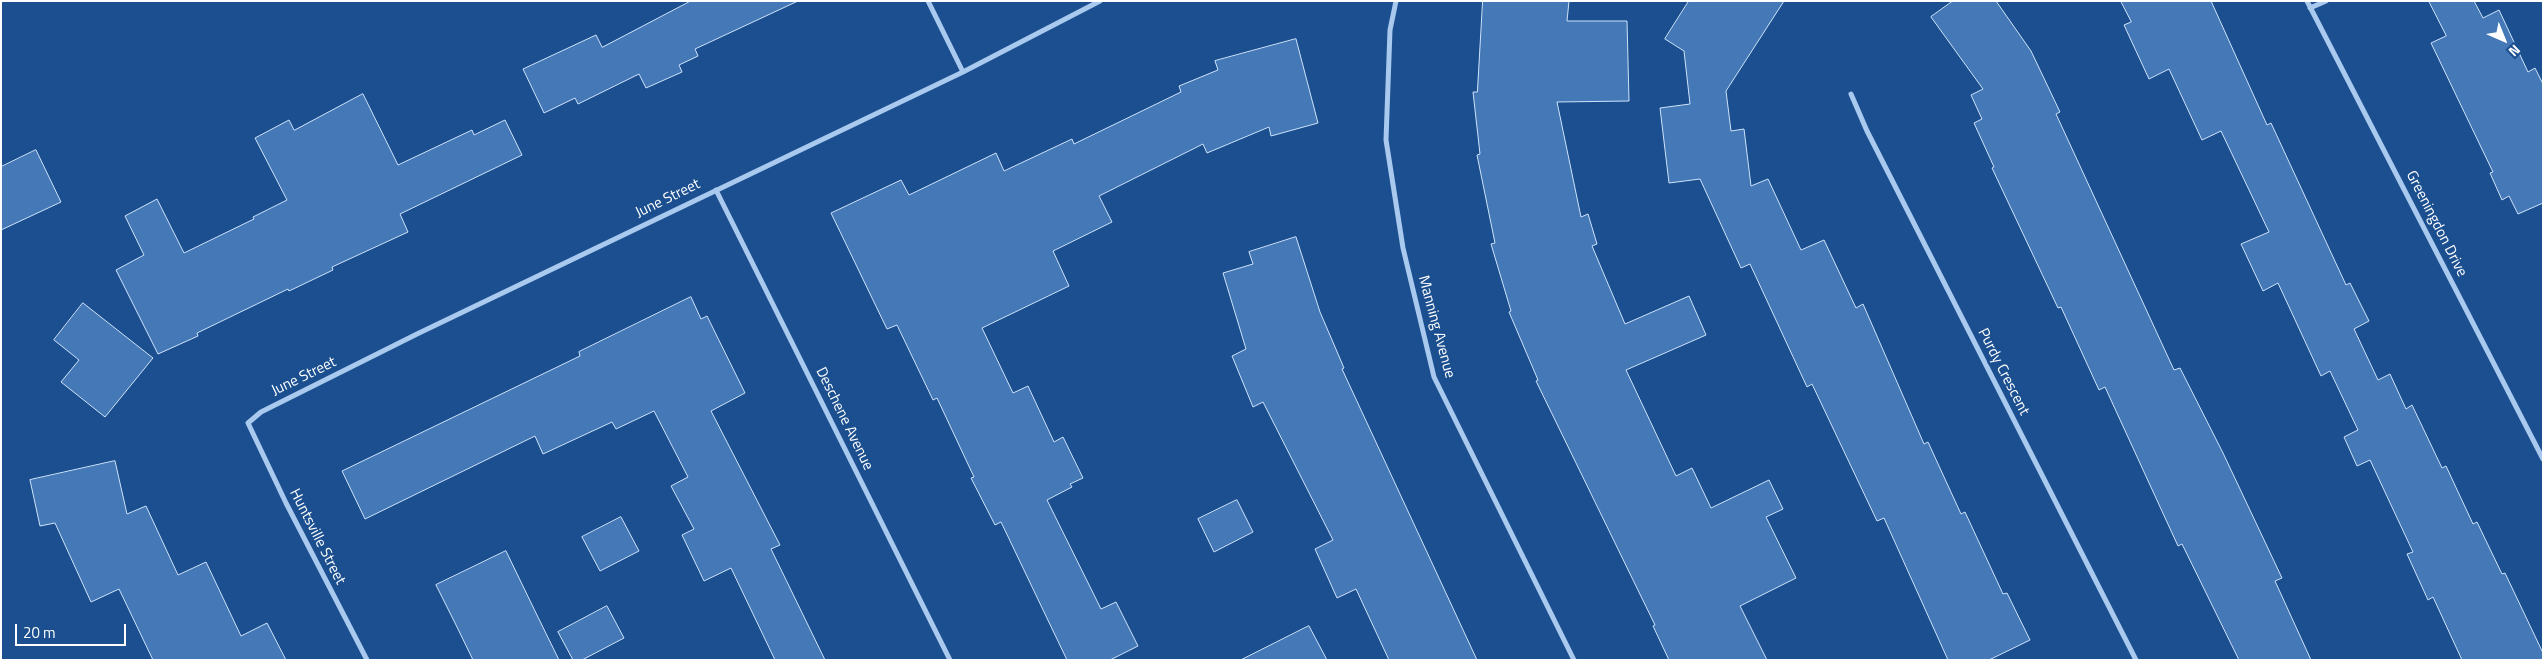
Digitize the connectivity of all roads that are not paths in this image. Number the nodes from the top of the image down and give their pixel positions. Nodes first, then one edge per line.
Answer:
1 (928, 1) edge
2 (1100, 1) edge
3 (1396, 1) edge
4 (2307, 1) edge
5 (2326, 1) edge
6 (2310, 8) junction
7 (964, 72) junction
8 (1851, 94) dead end
9 (716, 190) junction
10 (248, 423) joint
11 (2543, 459) edge
12 (367, 660) edge
13 (950, 660) edge
14 (1574, 660) edge
15 (2136, 660) edge

1 - 7 street
2 - 7 street, June Street
3 - 14 street, Manning Avenue
4 - 6 street, Greeningdon Drive
5 - 6 street
6 - 11 street, Greeningdon Drive
7 - 9 street, June Street
8 - 15 street, Purdy Crescent
9 - 10 street, June Street
9 - 13 street, Deschene Avenue
10 - 12 street, Huntsville Street

